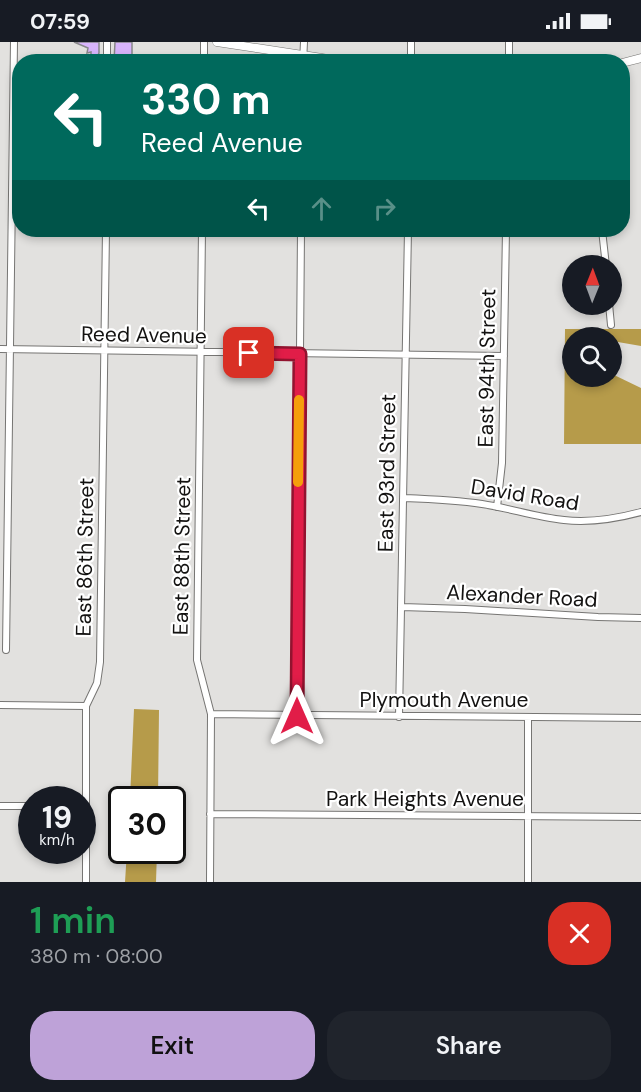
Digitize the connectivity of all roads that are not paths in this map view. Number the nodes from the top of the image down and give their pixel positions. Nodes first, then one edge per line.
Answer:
1 (217, 42) edge
2 (282, 54) edge
3 (12, 196) edge
4 (106, 237) edge
5 (202, 237) edge
6 (301, 237) edge
7 (408, 237) edge
8 (506, 237) edge
9 (603, 237) edge
10 (605, 255) edge
11 (610, 315) edge
12 (611, 324) dead end
13 (0, 349) edge
14 (10, 349) junction
15 (105, 351) junction
16 (201, 352) junction
17 (300, 354) junction
18 (406, 354) junction
19 (504, 356) junction
20 (404, 498) junction
21 (497, 507) junction
22 (641, 512) edge
23 (402, 607) junction
24 (641, 618) edge
25 (6, 650) dead end
26 (0, 705) edge
27 (86, 706) junction
28 (211, 714) junction
29 (297, 716) junction
30 (399, 717) junction
31 (528, 717) junction
32 (641, 718) edge
33 (84, 786) edge
34 (0, 806) edge
35 (18, 806) edge
36 (210, 814) junction
37 (527, 816) junction
38 (641, 817) edge
39 (86, 864) edge
40 (86, 882) edge
41 (210, 882) edge
42 (528, 882) edge

1 - 2 street
3 - 14 street
4 - 15 street, East 86th Street
5 - 16 street, East 88th Street
6 - 17 street
7 - 18 street, East 93rd Street
8 - 19 street, East 94th Street
9 - 10 street
11 - 12 street
13 - 14 street, Reed Avenue
14 - 15 street, Reed Avenue
14 - 25 street
15 - 16 street, Reed Avenue
15 - 27 street, East 86th Street
16 - 17 street, Reed Avenue
16 - 28 street, East 88th Street
17 - 18 street, Reed Avenue
17 - 29 street
18 - 19 street, Reed Avenue
18 - 20 street, East 93rd Street
19 - 21 street, East 94th Street
20 - 21 street, David Road
20 - 23 street, East 93rd Street
21 - 22 street, David Road
23 - 24 street, Alexander Road
23 - 30 street, East 93rd Street
26 - 27 street
27 - 33 street, East 86th Street
28 - 29 street, Plymouth Avenue
28 - 36 street, East 88th Street
29 - 30 street, Plymouth Avenue
30 - 31 street, Plymouth Avenue
31 - 32 street, Plymouth Avenue
31 - 37 street
34 - 35 street
36 - 37 street, Park Heights Avenue
36 - 41 street, East 88th Street
37 - 38 street, Park Heights Avenue
37 - 42 street
39 - 40 street, East 86th Street

